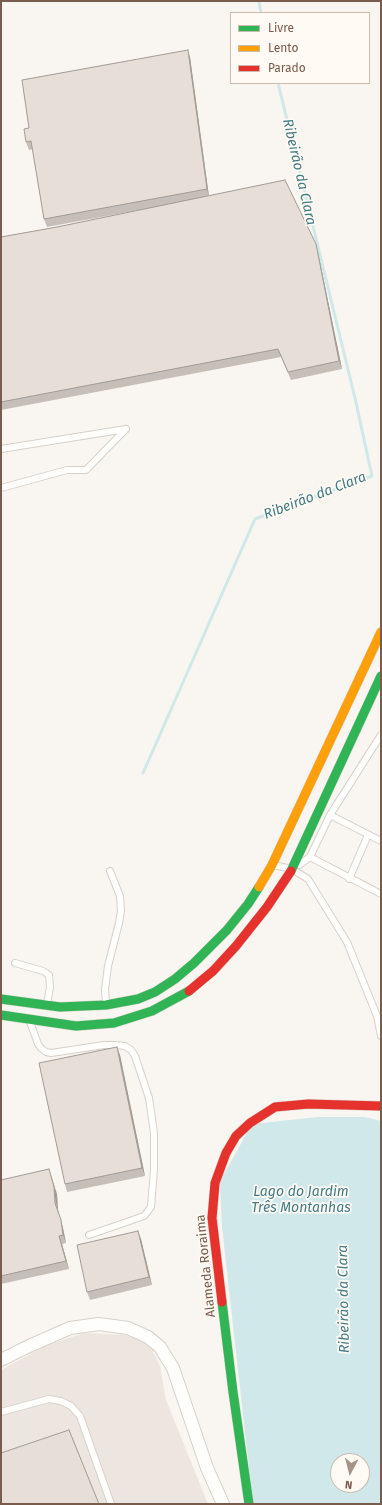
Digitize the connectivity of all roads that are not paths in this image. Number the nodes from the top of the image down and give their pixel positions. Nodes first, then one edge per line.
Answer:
1 (1, 449) edge
2 (1, 488) edge
3 (381, 632) edge
4 (381, 676) edge
5 (381, 735) edge
6 (330, 815) junction
7 (368, 835) junction
8 (381, 841) edge
9 (310, 857) junction
10 (272, 864) junction
11 (292, 869) junction
12 (110, 871) dead end
13 (350, 878) junction
14 (381, 894) edge
15 (15, 963) dead end
16 (1, 999) edge
17 (47, 1005) junction
18 (106, 1005) junction
19 (1, 1015) edge
20 (30, 1020) junction
21 (381, 1036) edge
22 (381, 1106) edge
23 (89, 1235) dead end
24 (1, 1360) edge
25 (1, 1412) edge
26 (110, 1504) edge
27 (223, 1504) edge
28 (249, 1504) edge

1 - 2 lane
3 - 10 main road
4 - 11 main road
5 - 6 lane
6 - 7 lane
6 - 9 lane
7 - 8 lane
7 - 13 lane
9 - 11 lane
9 - 13 lane
10 - 11 lane
10 - 18 main road
11 - 20 main road
11 - 21 lane
12 - 18 lane
13 - 14 lane
15 - 17 lane
16 - 17 main road
17 - 18 main road
19 - 20 main road
20 - 23 lane
22 - 28 main road, Alameda Roraima
24 - 27 street
25 - 26 lane

